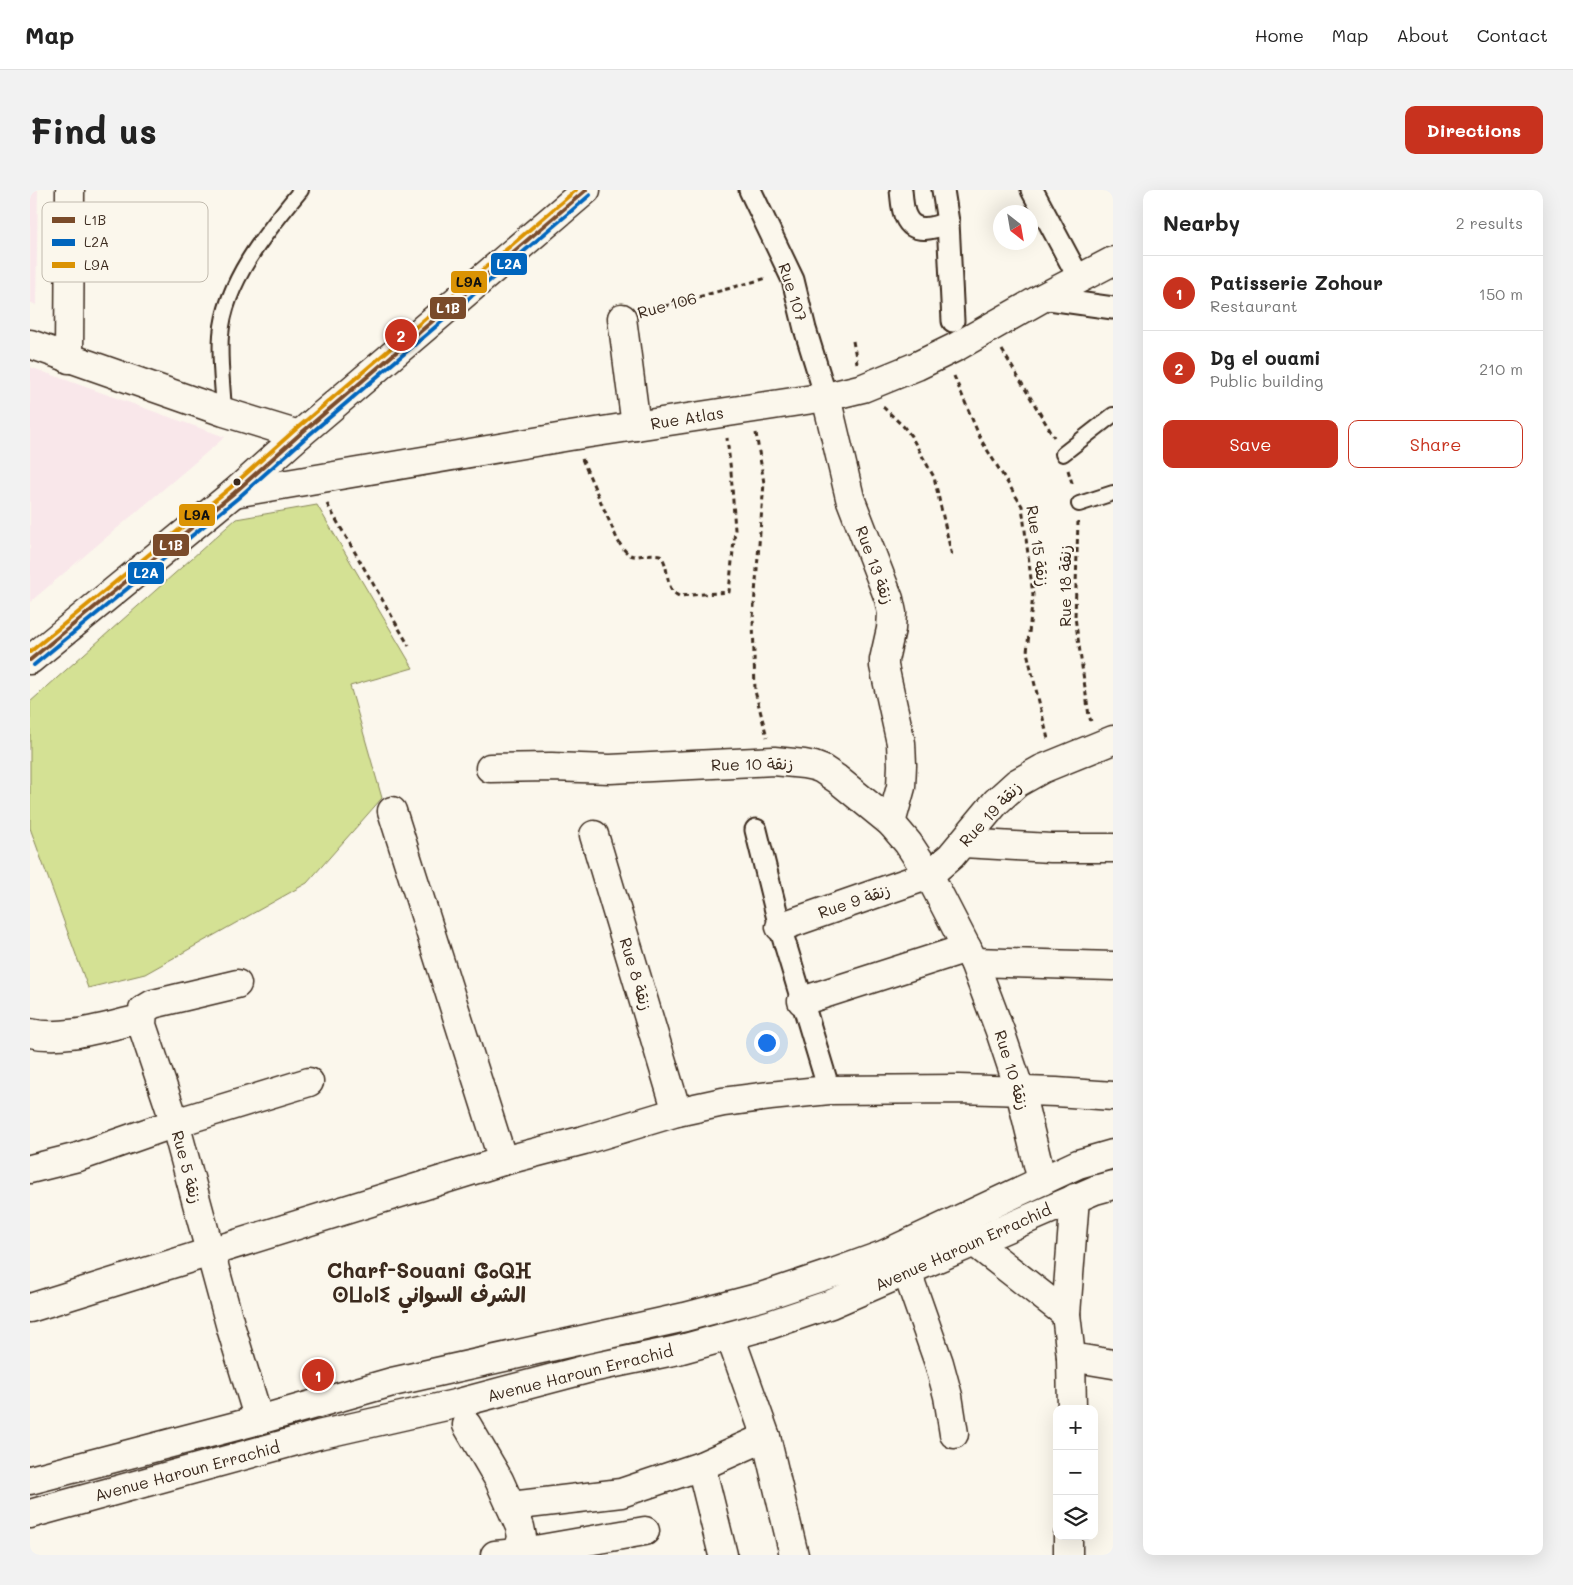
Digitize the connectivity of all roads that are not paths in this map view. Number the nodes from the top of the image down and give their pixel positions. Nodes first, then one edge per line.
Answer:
1 (301, 190) edge
2 (586, 190) edge
3 (750, 190) edge
4 (900, 190) edge
5 (943, 190) edge
6 (1032, 190) edge
7 (948, 222) junction
8 (1113, 262) edge
9 (1079, 278) junction
10 (69, 282) edge
11 (1042, 298) junction
12 (1113, 308) edge
13 (622, 318) road end
14 (953, 321) dead end
15 (30, 344) edge
16 (69, 359) junction
17 (826, 397) junction
18 (224, 412) junction
19 (1113, 415) edge
20 (636, 426) junction
21 (298, 435) junction
22 (1063, 454) road end
23 (234, 493) junction
24 (1113, 493) edge
25 (1079, 504) road end
26 (30, 660) edge
27 (1113, 740) edge
28 (490, 768) dead end
29 (392, 812) dead end
30 (891, 823) junction
31 (756, 830) dead end
32 (594, 835) dead end
33 (963, 843) junction
34 (1113, 848) edge
35 (928, 875) junction
36 (780, 927) junction
37 (970, 955) junction
38 (1113, 966) edge
39 (237, 984) dead end
40 (802, 1001) junction
41 (141, 1019) junction
42 (30, 1033) edge
43 (309, 1082) dead end
44 (829, 1090) junction
45 (1020, 1091) junction
46 (1113, 1096) edge
47 (677, 1112) junction
48 (175, 1123) junction
49 (1113, 1154) edge
50 (503, 1161) junction
51 (30, 1169) edge
52 (1042, 1181) junction
53 (1113, 1185) edge
54 (1075, 1198) junction
55 (974, 1242) junction
56 (211, 1252) junction
57 (906, 1272) junction
58 (30, 1308) edge
59 (1066, 1314) junction
60 (730, 1336) junction
61 (1071, 1357) junction
62 (1113, 1364) edge
63 (1072, 1405) edge
64 (259, 1420) junction
65 (467, 1425) dead end
66 (954, 1434) dead end
67 (766, 1437) junction
68 (701, 1466) junction
69 (30, 1480) edge
70 (511, 1506) junction
71 (30, 1514) edge
72 (645, 1531) dead end
73 (1068, 1540) edge
74 (511, 1554) edge
75 (723, 1555) edge
76 (794, 1555) edge
77 (1068, 1555) edge

1 - 18 lane
2 - 21 street
3 - 17 street, Rue 107
4 - 7 street
5 - 7 street
6 - 9 street
7 - 14 street
8 - 9 street, Rue Atlas
9 - 11 street, Rue Atlas
10 - 16 street
11 - 12 street
11 - 17 street, Rue Atlas
13 - 20 street, Rue 106
15 - 16 street
16 - 18 street
17 - 20 street, Rue Atlas
17 - 30 street, Rue 13 زنقة
18 - 21 street
19 - 22 lane
20 - 23 street, Rue Atlas
21 - 23 street
23 - 26 street
24 - 25 lane
27 - 33 street, Rue 19 زنقة
28 - 30 street, Rue 10 زنقة
29 - 50 street
30 - 35 street, Rue 10 زنقة
31 - 36 street
32 - 47 street, Rue 8 زنقة
33 - 34 street
33 - 35 street, Rue 19 زنقة
35 - 36 street, Rue 9 زنقة
35 - 37 street, Rue 10 زنقة
36 - 40 street
37 - 38 street
37 - 40 street
37 - 45 street, Rue 10 زنقة
39 - 41 street
40 - 44 street
41 - 42 street
41 - 48 street, Rue 5 زنقة
43 - 48 street
44 - 45 street
44 - 47 street
45 - 46 street
45 - 52 street, Rue 10 زنقة
47 - 50 street
48 - 51 street
48 - 56 street, Rue 5 زنقة
49 - 52 street, Avenue Haroun Errachid
50 - 56 street
52 - 64 street, Avenue Haroun Errachid
53 - 54 street, Avenue Haroun Errachid
54 - 55 street, Avenue Haroun Errachid
54 - 59 street
55 - 57 street, Avenue Haroun Errachid
55 - 59 street
56 - 58 street
56 - 64 street, Rue 5 زنقة
57 - 60 street, Avenue Haroun Errachid
57 - 66 street
59 - 61 street
60 - 67 street
60 - 71 street, Avenue Haroun Errachid
61 - 62 street
61 - 63 street
64 - 69 street, Avenue Haroun Errachid
65 - 70 street
67 - 68 street
67 - 76 street
68 - 70 street
68 - 75 street
70 - 74 street
72 - 74 street
73 - 77 street

